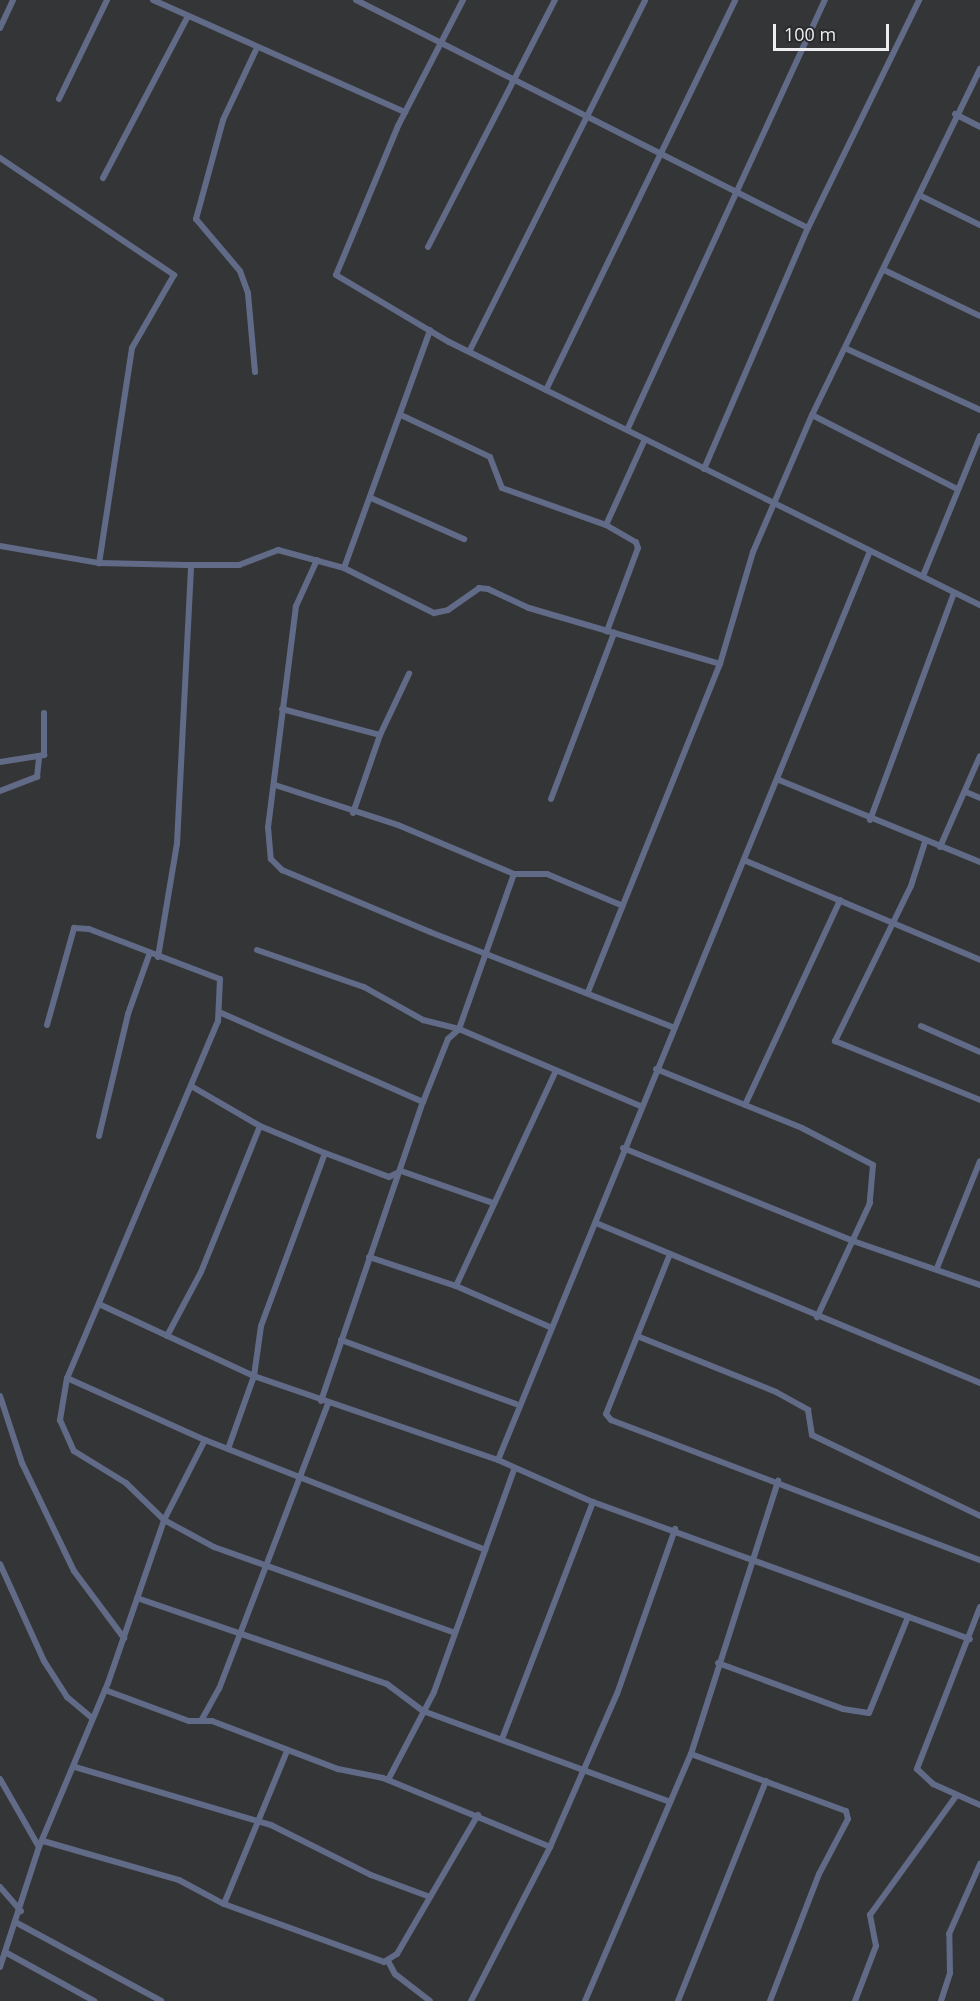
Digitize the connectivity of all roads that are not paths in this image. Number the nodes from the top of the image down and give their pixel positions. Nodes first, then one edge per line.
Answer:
1 (13, 0) edge
2 (107, 0) edge
3 (153, 0) edge
4 (356, 0) edge
5 (463, 0) edge
6 (555, 0) edge
7 (645, 0) edge
8 (735, 0) edge
9 (825, 0) edge
10 (919, 0) edge
11 (367, 2) edge
12 (188, 16) junction
13 (1, 25) edge
14 (442, 44) junction
15 (256, 50) junction
16 (980, 69) edge
17 (512, 83) junction
18 (59, 99) dead end
19 (405, 111) junction
20 (955, 114) junction
21 (586, 119) junction
22 (980, 127) edge
23 (660, 155) junction
24 (0, 158) edge
25 (104, 178) dead end
26 (735, 193) junction
27 (919, 195) junction
28 (980, 225) edge
29 (807, 228) junction
30 (428, 247) dead end
31 (884, 270) junction
32 (980, 316) edge
33 (430, 330) junction
34 (847, 349) junction
35 (470, 350) junction
36 (255, 372) dead end
37 (546, 390) junction
38 (980, 410) edge
39 (812, 415) junction
40 (403, 416) junction
41 (628, 428) junction
42 (980, 436) edge
43 (645, 439) junction
44 (704, 469) junction
45 (955, 488) junction
46 (371, 498) junction
47 (774, 504) junction
48 (606, 525) junction
49 (464, 538) dead end
50 (0, 546) edge
51 (870, 551) junction
52 (317, 560) junction
53 (99, 562) junction
54 (191, 565) junction
55 (344, 568) junction
56 (924, 576) junction
57 (954, 593) junction
58 (980, 605) edge
59 (611, 632) junction
60 (720, 664) junction
61 (409, 674) dead end
62 (282, 709) junction
63 (44, 713) dead end
64 (380, 735) junction
65 (980, 756) edge
66 (39, 759) junction
67 (0, 762) edge
68 (780, 780) junction
69 (275, 785) junction
70 (0, 791) edge
71 (966, 792) junction
72 (980, 798) edge
73 (551, 799) dead end
74 (353, 813) junction
75 (870, 820) junction
76 (925, 842) junction
77 (940, 847) junction
78 (746, 861) junction
79 (980, 862) edge
80 (514, 874) junction
81 (840, 900) junction
82 (623, 906) junction
83 (890, 922) junction
84 (257, 950) dead end
85 (486, 954) junction
86 (149, 955) junction
87 (158, 957) junction
88 (980, 960) edge
89 (588, 992) junction
90 (219, 1012) junction
91 (47, 1025) dead end
92 (921, 1026) dead end
93 (674, 1027) junction
94 (459, 1029) junction
95 (980, 1052) edge
96 (656, 1069) junction
97 (556, 1071) junction
98 (191, 1086) junction
99 (980, 1100) edge
100 (423, 1102) junction
101 (745, 1105) junction
102 (640, 1106) junction
103 (260, 1126) junction
104 (99, 1136) dead end
105 (623, 1148) junction
106 (326, 1153) junction
107 (980, 1161) edge
108 (401, 1171) junction
109 (493, 1203) junction
110 (596, 1223) junction
111 (853, 1241) junction
112 (670, 1254) junction
113 (369, 1257) junction
114 (937, 1268) junction
115 (980, 1285) edge
116 (456, 1286) junction
117 (101, 1305) junction
118 (817, 1317) junction
119 (550, 1327) junction
120 (167, 1336) junction
121 (637, 1336) junction
122 (341, 1340) junction
123 (254, 1376) junction
124 (67, 1378) junction
125 (980, 1383) edge
126 (0, 1396) edge
127 (324, 1402) junction
128 (516, 1404) junction
129 (205, 1440) junction
130 (228, 1449) junction
131 (498, 1460) junction
132 (514, 1470) junction
133 (299, 1475) junction
134 (778, 1481) junction
135 (593, 1502) junction
136 (980, 1516) edge
137 (164, 1520) junction
138 (675, 1529) junction
139 (485, 1550) junction
140 (755, 1557) junction
141 (980, 1560) edge
142 (0, 1564) edge
143 (266, 1566) junction
144 (137, 1598) junction
145 (980, 1607) edge
146 (908, 1617) junction
147 (453, 1632) junction
148 (239, 1637) junction
149 (124, 1638) junction
150 (970, 1639) junction
151 (718, 1663) junction
152 (105, 1690) junction
153 (423, 1711) junction
154 (92, 1718) junction
155 (201, 1721) junction
156 (502, 1739) junction
157 (287, 1751) junction
158 (691, 1754) junction
159 (75, 1767) junction
160 (581, 1771) junction
161 (0, 1779) edge
162 (388, 1780) junction
163 (766, 1781) junction
164 (957, 1795) junction
165 (668, 1801) junction
166 (980, 1805) edge
167 (478, 1815) junction
168 (257, 1826) junction
169 (41, 1844) junction
170 (550, 1847) junction
171 (980, 1864) edge
172 (0, 1887) edge
173 (430, 1897) junction
174 (224, 1904) junction
175 (21, 1911) junction
176 (17, 1923) junction
177 (5, 1952) junction
178 (388, 1962) junction
179 (0, 1967) edge
180 (94, 2001) edge
181 (161, 2001) edge
182 (430, 2001) edge
183 (471, 2001) edge
184 (585, 2001) edge
185 (678, 2001) edge
186 (770, 2001) edge
187 (855, 2001) edge
188 (941, 2001) edge

1 - 13 street
2 - 18 street
3 - 12 street
4 - 11 street
5 - 14 street
6 - 17 street
7 - 21 street
8 - 23 street
9 - 26 street
10 - 29 street
11 - 14 street
12 - 15 street
12 - 25 street
14 - 17 street
14 - 19 street
15 - 19 street
15 - 36 street
16 - 20 street
17 - 21 street
17 - 30 street
19 - 33 street
20 - 22 street
20 - 27 street
21 - 23 street
21 - 35 street
23 - 26 street
23 - 37 street
24 - 53 street
26 - 29 street
26 - 41 street
27 - 28 street
27 - 31 street
29 - 44 street
31 - 32 street
31 - 34 street
33 - 35 street
33 - 40 street
34 - 38 street
34 - 39 street
35 - 37 street
37 - 41 street
39 - 45 street
39 - 47 street
40 - 46 street
40 - 48 street
41 - 43 street
42 - 45 street
43 - 44 street
43 - 48 street
44 - 47 street
45 - 56 street
46 - 49 street
46 - 55 street
47 - 51 street
47 - 60 street
48 - 59 street
50 - 53 street
51 - 56 street
51 - 68 street
52 - 54 street
52 - 55 street
52 - 62 street
53 - 54 street
54 - 87 street
55 - 59 street
56 - 57 street
57 - 58 street
57 - 75 street
59 - 60 street
59 - 73 street
60 - 82 street
61 - 64 street
62 - 64 street
62 - 69 street
63 - 66 street
64 - 74 street
65 - 71 street
66 - 67 street
66 - 70 street
68 - 75 street
68 - 78 street
69 - 74 street
69 - 85 street
71 - 72 street
71 - 77 street
74 - 80 street
75 - 76 street
76 - 77 street
76 - 83 street
77 - 79 street
78 - 81 street
78 - 93 street
80 - 82 street
80 - 85 street
81 - 83 street
81 - 101 street
82 - 89 street
83 - 88 street
83 - 99 street
84 - 94 street
85 - 89 street
85 - 94 street
86 - 87 street
86 - 91 street
86 - 104 street
87 - 90 street
89 - 93 street
90 - 98 street
90 - 100 street
92 - 95 street
93 - 96 street
94 - 97 street
94 - 100 street
96 - 101 street
96 - 102 street
97 - 102 street
97 - 109 street
98 - 103 street
98 - 117 street
100 - 108 street
101 - 111 street
102 - 105 street
103 - 106 street
103 - 120 street
105 - 110 street
105 - 111 street
106 - 108 street
106 - 123 street
107 - 114 street
108 - 109 street
108 - 113 street
109 - 116 street
110 - 112 street
110 - 119 street
111 - 114 street
111 - 118 street
112 - 118 street
112 - 121 street
113 - 116 street
113 - 122 street
114 - 115 street
116 - 119 street
117 - 120 street
117 - 124 street
118 - 125 street
119 - 128 street
120 - 123 street
121 - 134 street
121 - 136 street
122 - 127 street
122 - 128 street
123 - 127 street
123 - 130 street
124 - 129 street
124 - 137 street
126 - 149 street
127 - 131 street
127 - 133 street
128 - 131 street
129 - 130 street
129 - 137 street
130 - 133 street
131 - 132 street
132 - 135 street
132 - 139 street
133 - 139 street
133 - 143 street
134 - 140 street
134 - 141 street
135 - 138 street
135 - 156 street
137 - 143 street
137 - 144 street
138 - 140 street
138 - 160 street
139 - 147 street
140 - 146 street
140 - 151 street
142 - 154 street
143 - 147 street
143 - 148 street
144 - 148 street
144 - 149 street
145 - 150 street
146 - 150 street
146 - 151 street
147 - 153 street
148 - 153 street
148 - 155 street
149 - 152 street
150 - 164 street
151 - 158 street
152 - 154 street
152 - 155 street
153 - 156 street
153 - 162 street
154 - 159 street
155 - 157 street
156 - 160 street
157 - 162 street
157 - 168 street
158 - 163 street
158 - 165 street
159 - 168 street
159 - 169 street
160 - 165 street
160 - 170 street
161 - 169 street
162 - 167 street
163 - 185 street
163 - 186 street
164 - 166 street
164 - 187 street
165 - 184 street
167 - 170 street
167 - 173 street
168 - 173 street
168 - 174 street
169 - 174 street
169 - 175 street
170 - 183 street
171 - 188 street
172 - 175 street
173 - 178 street
174 - 178 street
175 - 176 street
176 - 177 street
176 - 181 street
177 - 179 street
177 - 180 street
178 - 182 street

